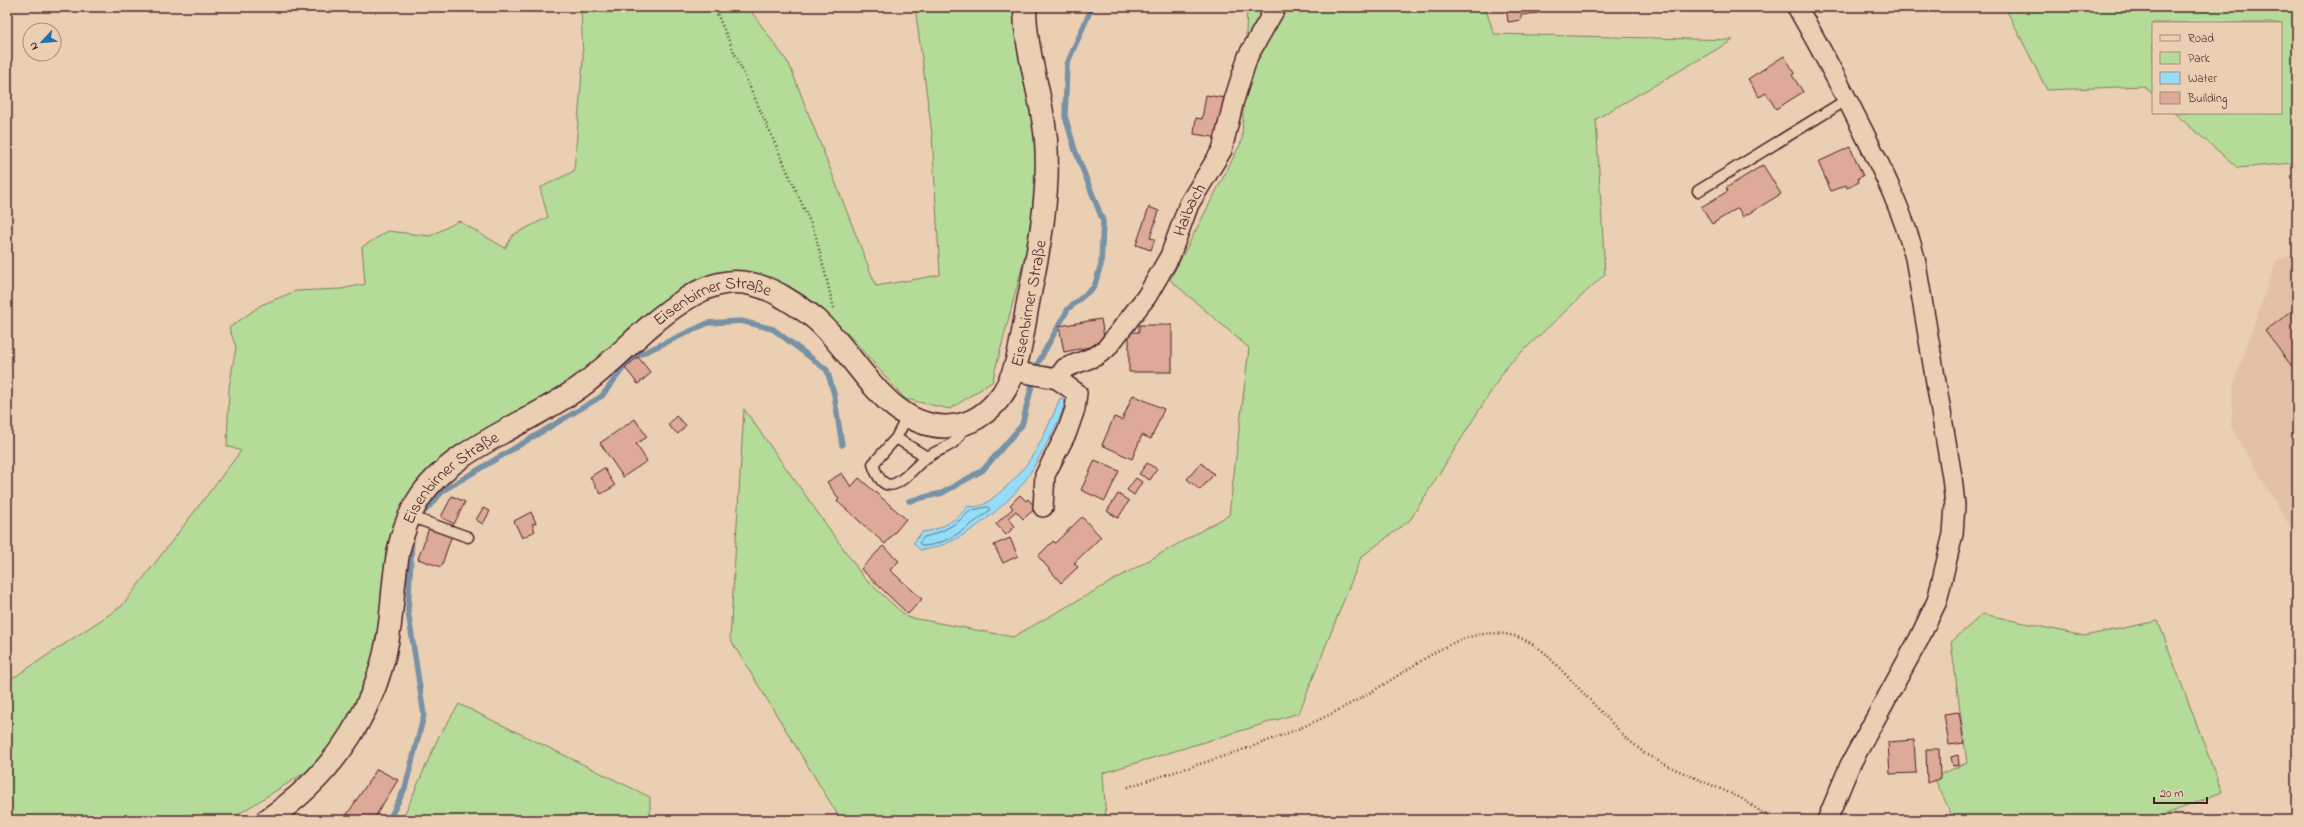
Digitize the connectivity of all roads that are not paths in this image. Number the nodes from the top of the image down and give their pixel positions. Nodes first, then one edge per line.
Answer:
1 (1025, 7) edge
2 (1276, 7) edge
3 (1797, 7) edge
4 (1848, 100) junction
5 (1698, 191) dead end
6 (1037, 376) junction
7 (907, 417) junction
8 (964, 424) junction
9 (896, 438) junction
10 (927, 457) junction
11 (1044, 507) dead end
12 (409, 516) junction
13 (468, 537) dead end
14 (267, 820) edge
15 (1827, 820) edge

1 - 6 main road, Eisenbirner Straße
2 - 6 street, Haibach
3 - 4 street
4 - 5 lane
4 - 15 street
6 - 8 main road, Eisenbirner Straße
6 - 11 street
7 - 8 main road, Eisenbirner Straße
7 - 9 lane
7 - 12 main road, Eisenbirner Straße
8 - 10 lane
9 - 10 lane
9 - 10 lane
12 - 13 lane
12 - 14 main road, Eisenbirner Straße

